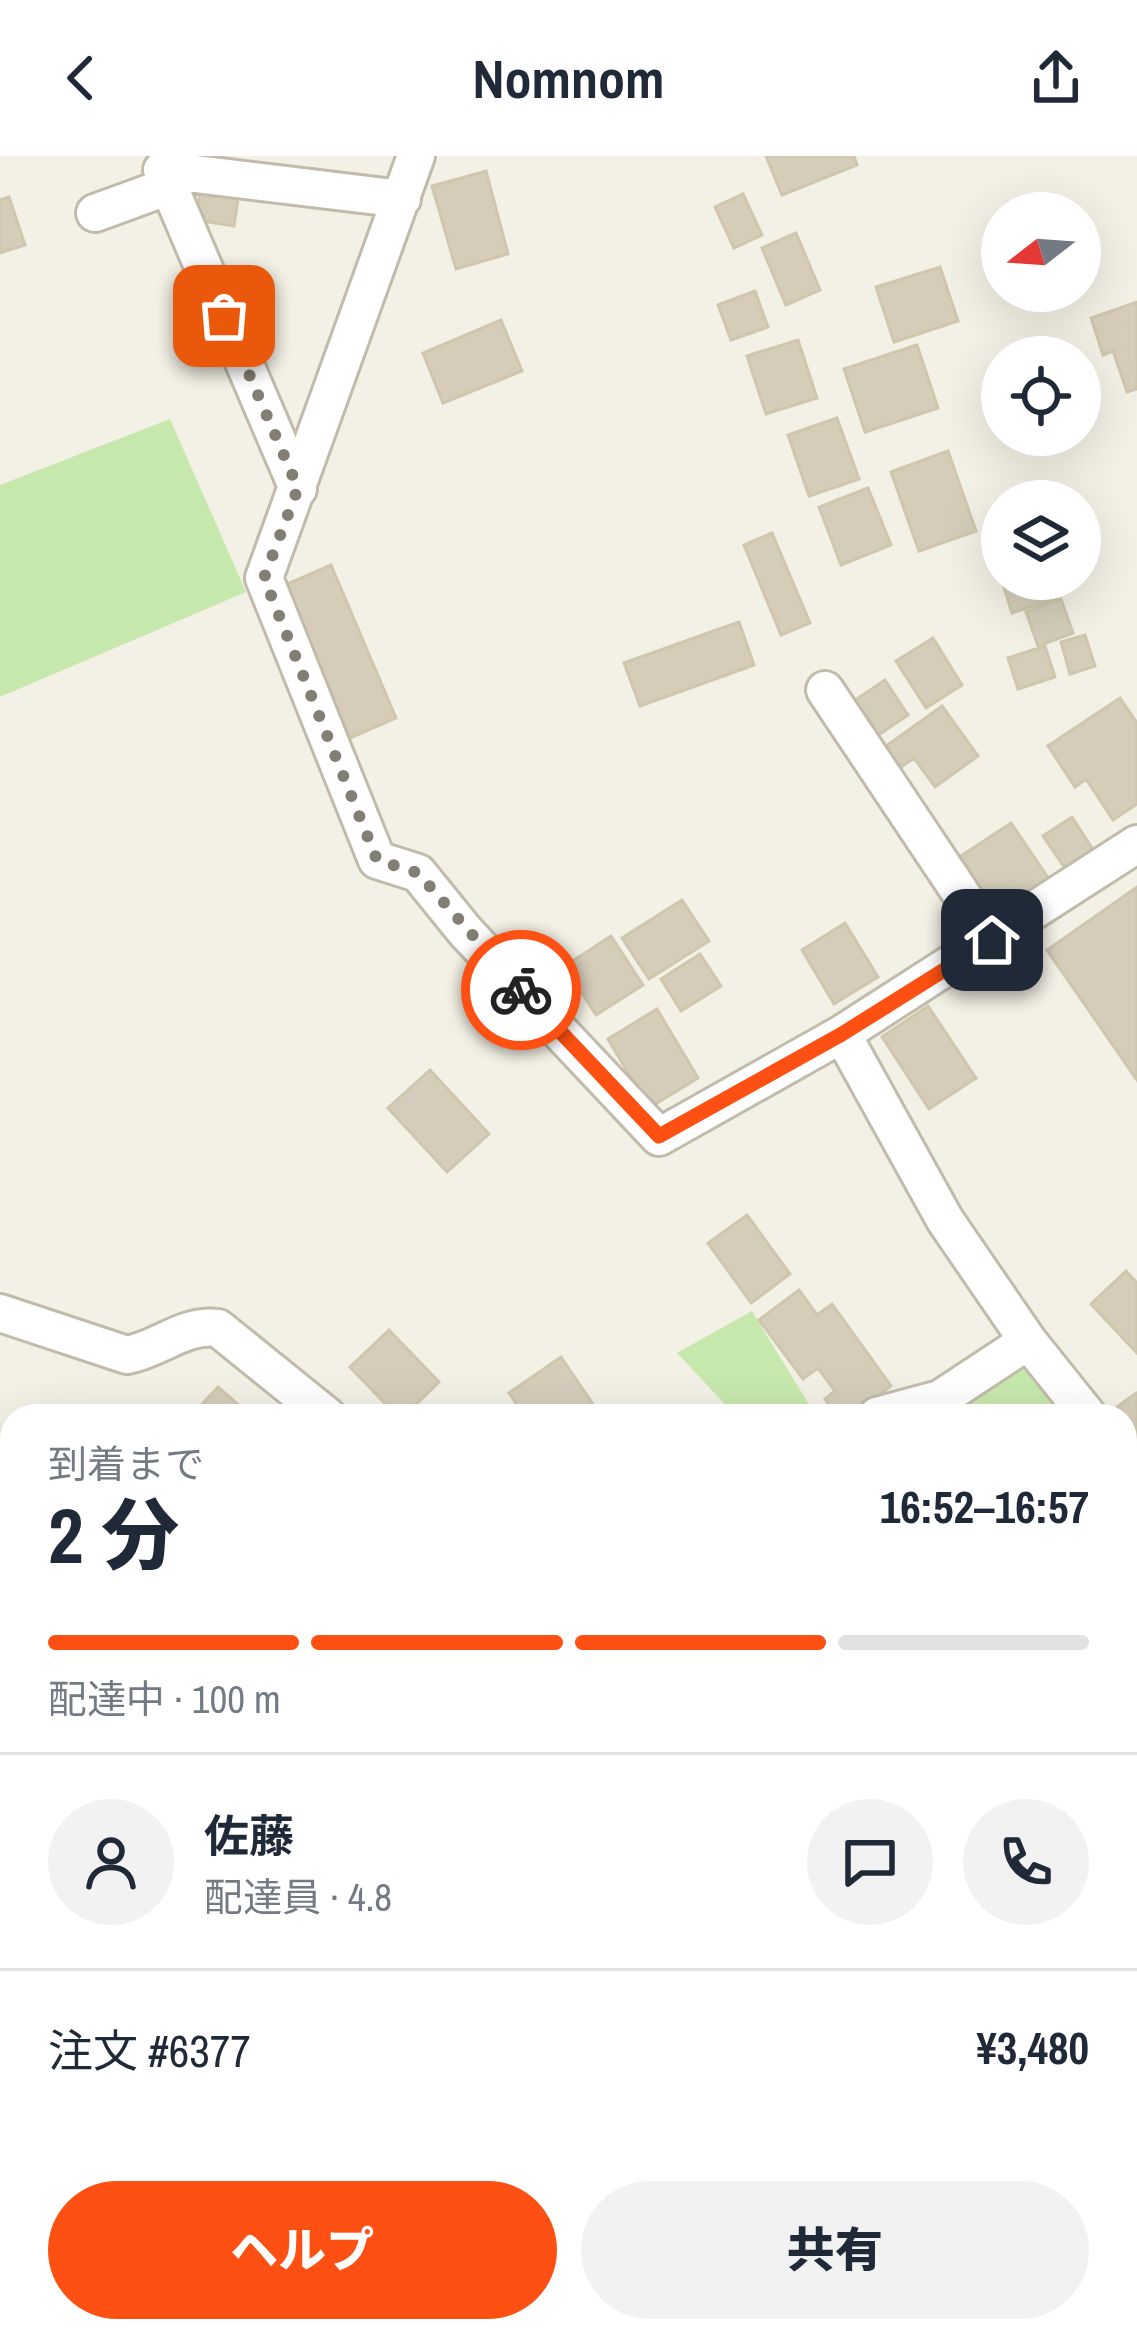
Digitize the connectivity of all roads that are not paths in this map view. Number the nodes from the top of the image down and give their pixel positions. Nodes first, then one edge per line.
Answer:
1 (416, 156) edge
2 (163, 171) edge
3 (402, 199) junction
4 (94, 213) dead end
5 (298, 488) junction
6 (825, 690) dead end
7 (1137, 844) edge
8 (992, 940) junction
9 (842, 1034) junction
10 (0, 1313) edge
11 (1028, 1341) junction
12 (312, 1404) edge
13 (921, 1404) edge
14 (1078, 1404) edge

1 - 3 street
2 - 3 street
2 - 4 street
2 - 5 street
3 - 5 street
5 - 9 street
6 - 8 street
7 - 8 street
8 - 9 street
9 - 11 street
10 - 12 street
11 - 13 street
11 - 14 street

